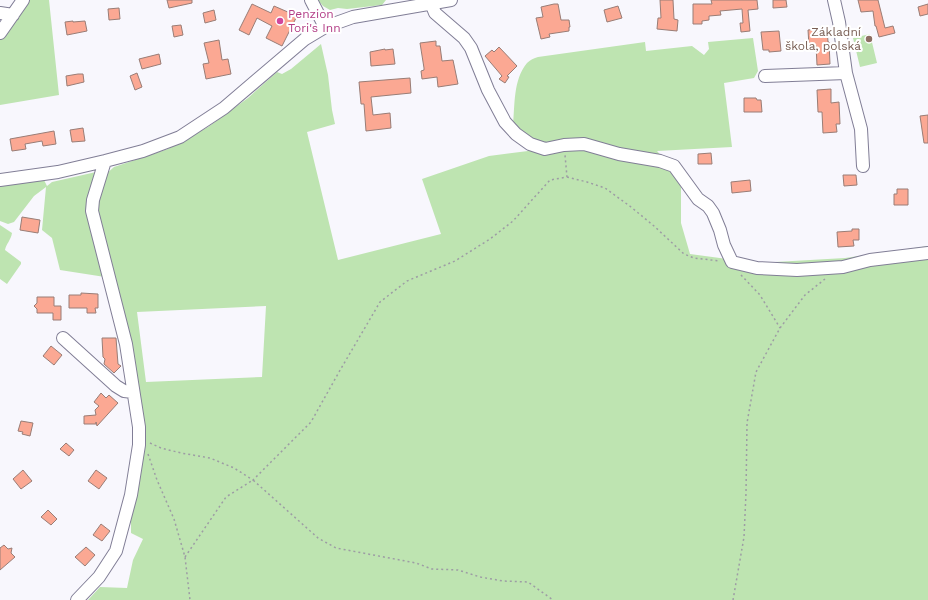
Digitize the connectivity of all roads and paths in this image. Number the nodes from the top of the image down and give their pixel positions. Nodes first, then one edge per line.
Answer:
1 (23, 0) edge
2 (311, 0) edge
3 (451, 0) edge
4 (834, 0) edge
5 (431, 3) junction
6 (0, 13) edge
7 (13, 15) junction
8 (325, 27) junction
9 (0, 33) edge
10 (846, 73) junction
11 (765, 76) dead end
12 (564, 145) junction
13 (105, 161) junction
14 (863, 166) dead end
15 (567, 178) junction
16 (0, 180) edge
17 (928, 253) edge
18 (732, 262) junction
19 (827, 278) dead end
20 (780, 328) junction
21 (63, 338) dead end
22 (133, 392) junction
23 (150, 443) dead end
24 (148, 454) dead end
25 (253, 480) junction
26 (185, 557) junction
27 (77, 600) edge
28 (190, 600) edge
29 (553, 600) edge
30 (733, 600) edge

1 - 7 street
2 - 8 street
3 - 5 street
4 - 10 street
5 - 8 street
5 - 12 street
6 - 7 street
7 - 9 street
8 - 13 street
10 - 11 street
10 - 14 street
12 - 15 path
12 - 18 street
13 - 16 street
13 - 22 street
15 - 18 path
15 - 25 path
17 - 18 street
18 - 20 path
19 - 20 path
20 - 30 path
21 - 22 street
22 - 27 street
23 - 25 path
24 - 26 path
25 - 26 path
25 - 29 path
26 - 28 path

